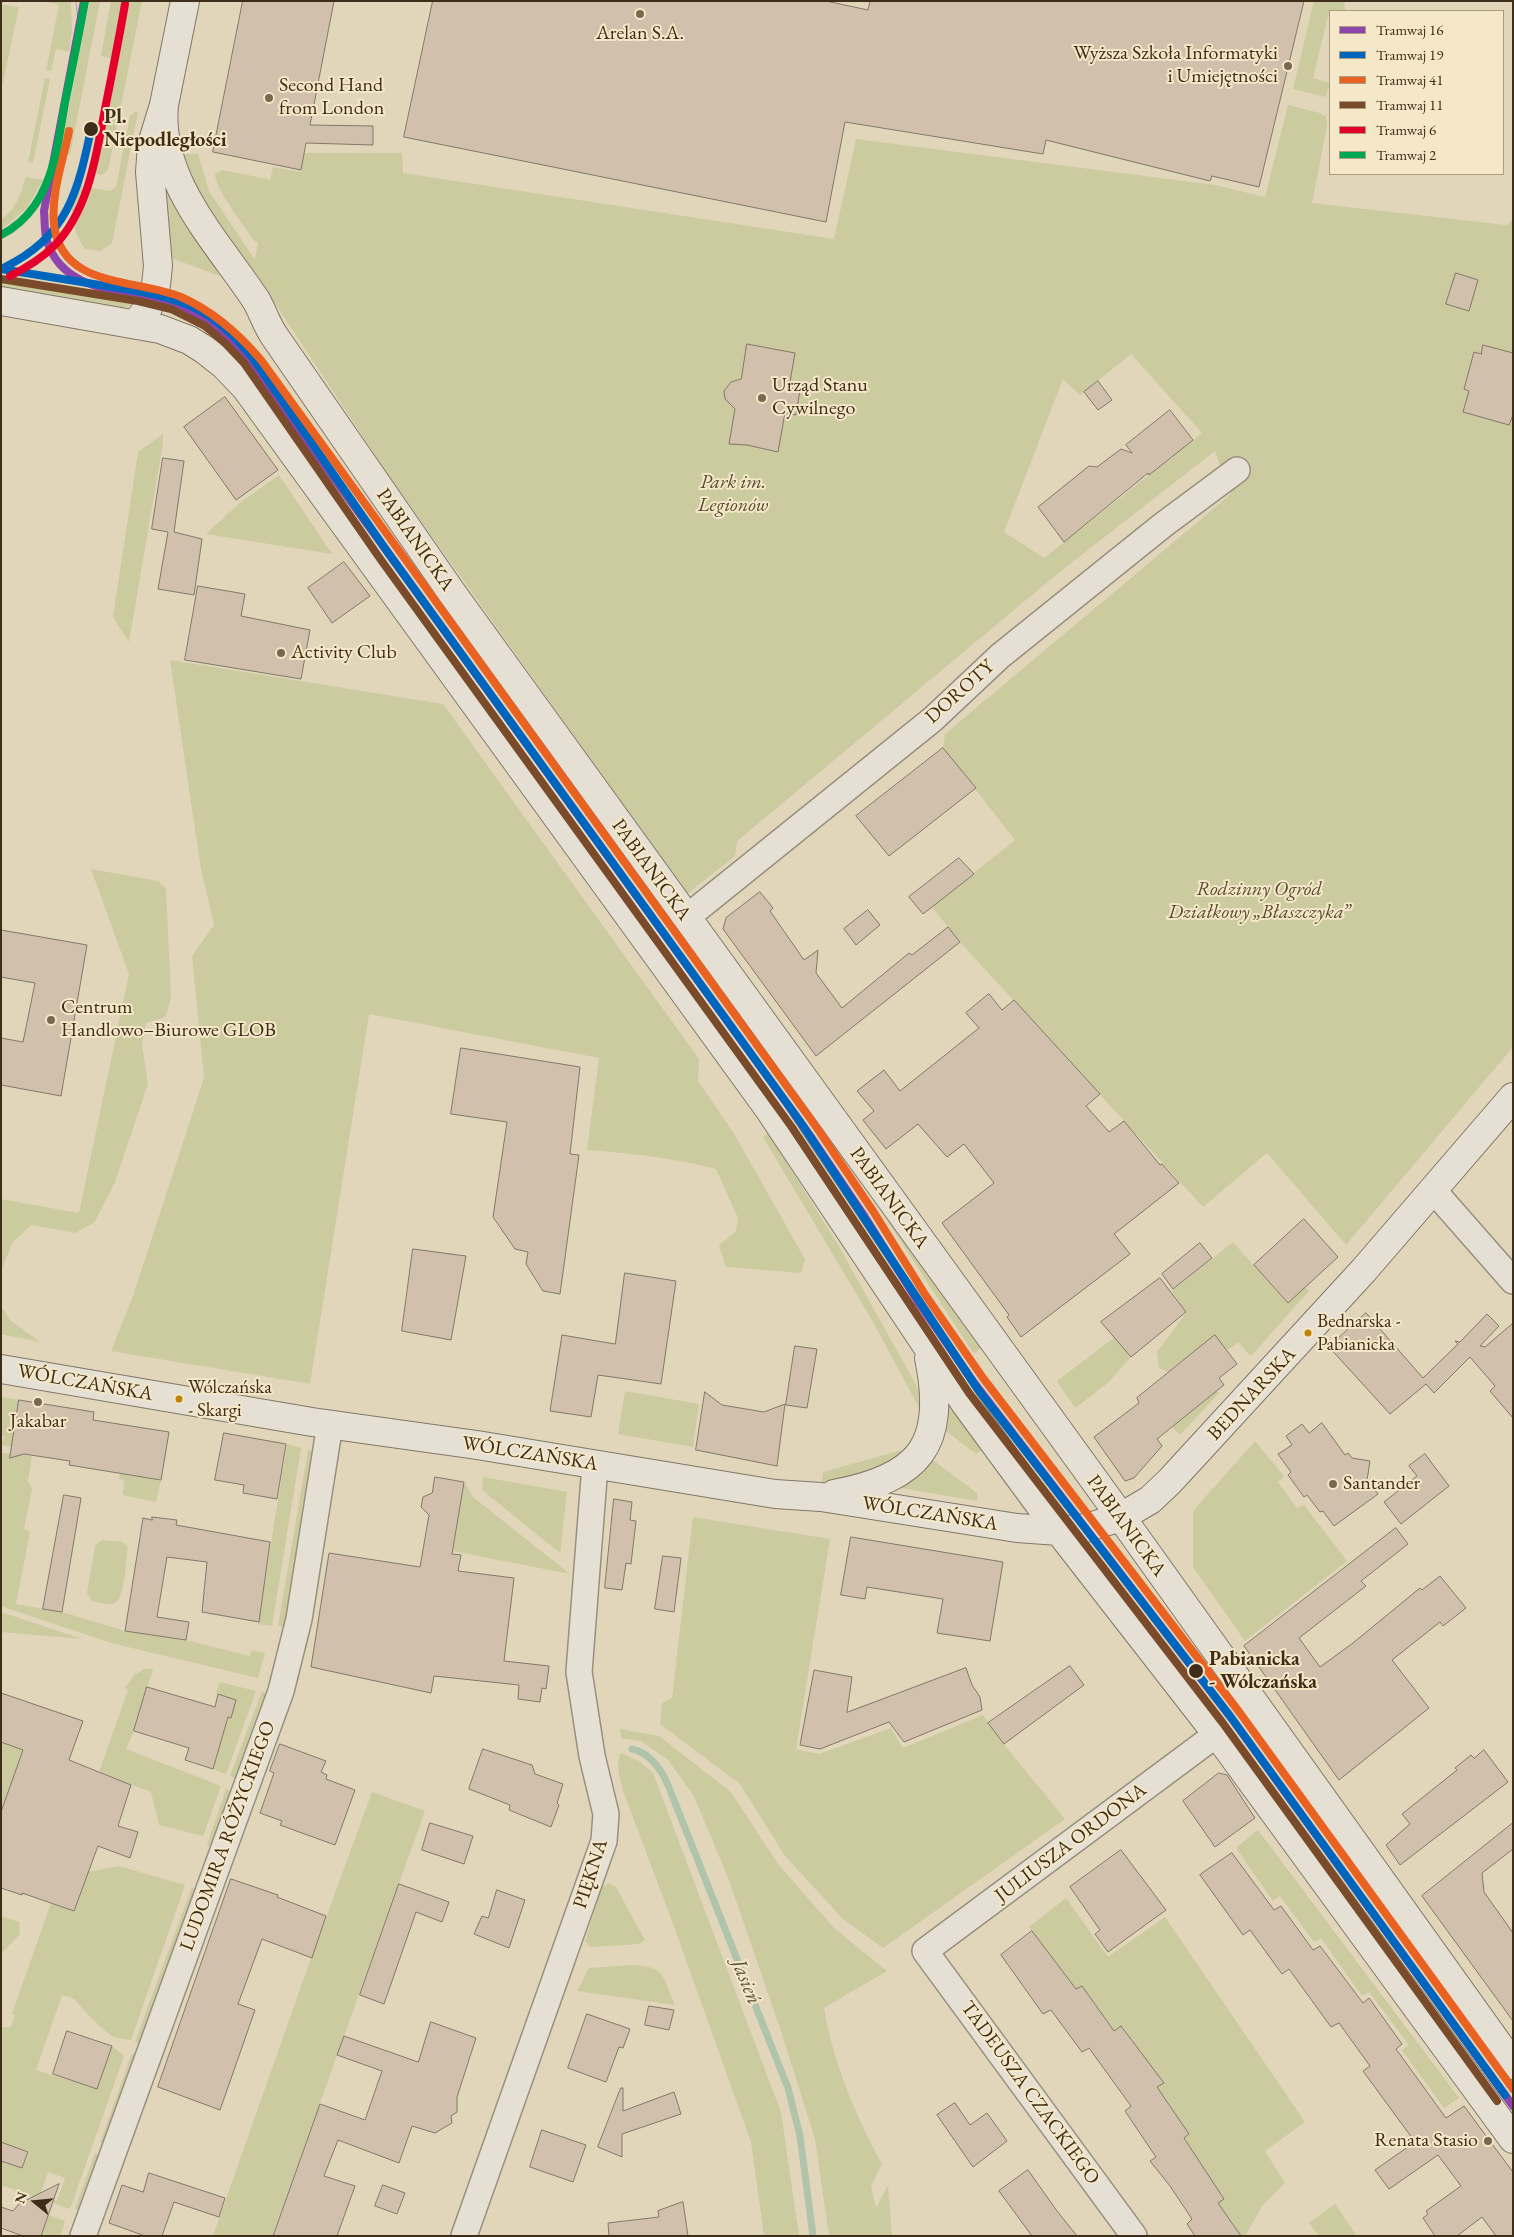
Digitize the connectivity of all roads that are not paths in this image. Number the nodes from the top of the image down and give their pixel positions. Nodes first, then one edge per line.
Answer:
1 (185, 1) edge
2 (164, 105) junction
3 (1, 301) edge
4 (136, 323) junction
5 (1237, 470) dead end
6 (686, 918) junction
7 (1513, 1097) edge
8 (1434, 1191) junction
9 (1513, 1281) edge
10 (928, 1349) junction
11 (1, 1369) edge
12 (330, 1424) junction
13 (595, 1465) junction
14 (821, 1497) junction
15 (1121, 1517) junction
16 (1059, 1531) junction
17 (1218, 1734) junction
18 (925, 1951) joint
19 (1513, 2065) edge
20 (1513, 2139) edge
21 (83, 2236) edge
22 (464, 2236) edge
23 (1134, 2236) edge

1 - 2 street
2 - 4 street
2 - 6 street, PABIANICKA
3 - 4 street
4 - 10 street
5 - 6 street, DOROTY
6 - 15 street, PABIANICKA
7 - 8 street, BEDNARSKA
8 - 9 street
8 - 15 street, BEDNARSKA
10 - 14 street
10 - 16 street
11 - 12 street, WÓLCZAŃSKA
12 - 13 street, WÓLCZAŃSKA
12 - 21 street, LUDOMIRA RÓŻYCKIEGO
13 - 14 street, WÓLCZAŃSKA
13 - 22 street, PIĘKNA
14 - 16 street, WÓLCZAŃSKA
15 - 16 street, BEDNARSKA
15 - 19 street, PABIANICKA
16 - 17 street
17 - 18 street, JULIUSZA ORDONA
17 - 20 street
18 - 23 street, TADEUSZA CZACKIEGO

